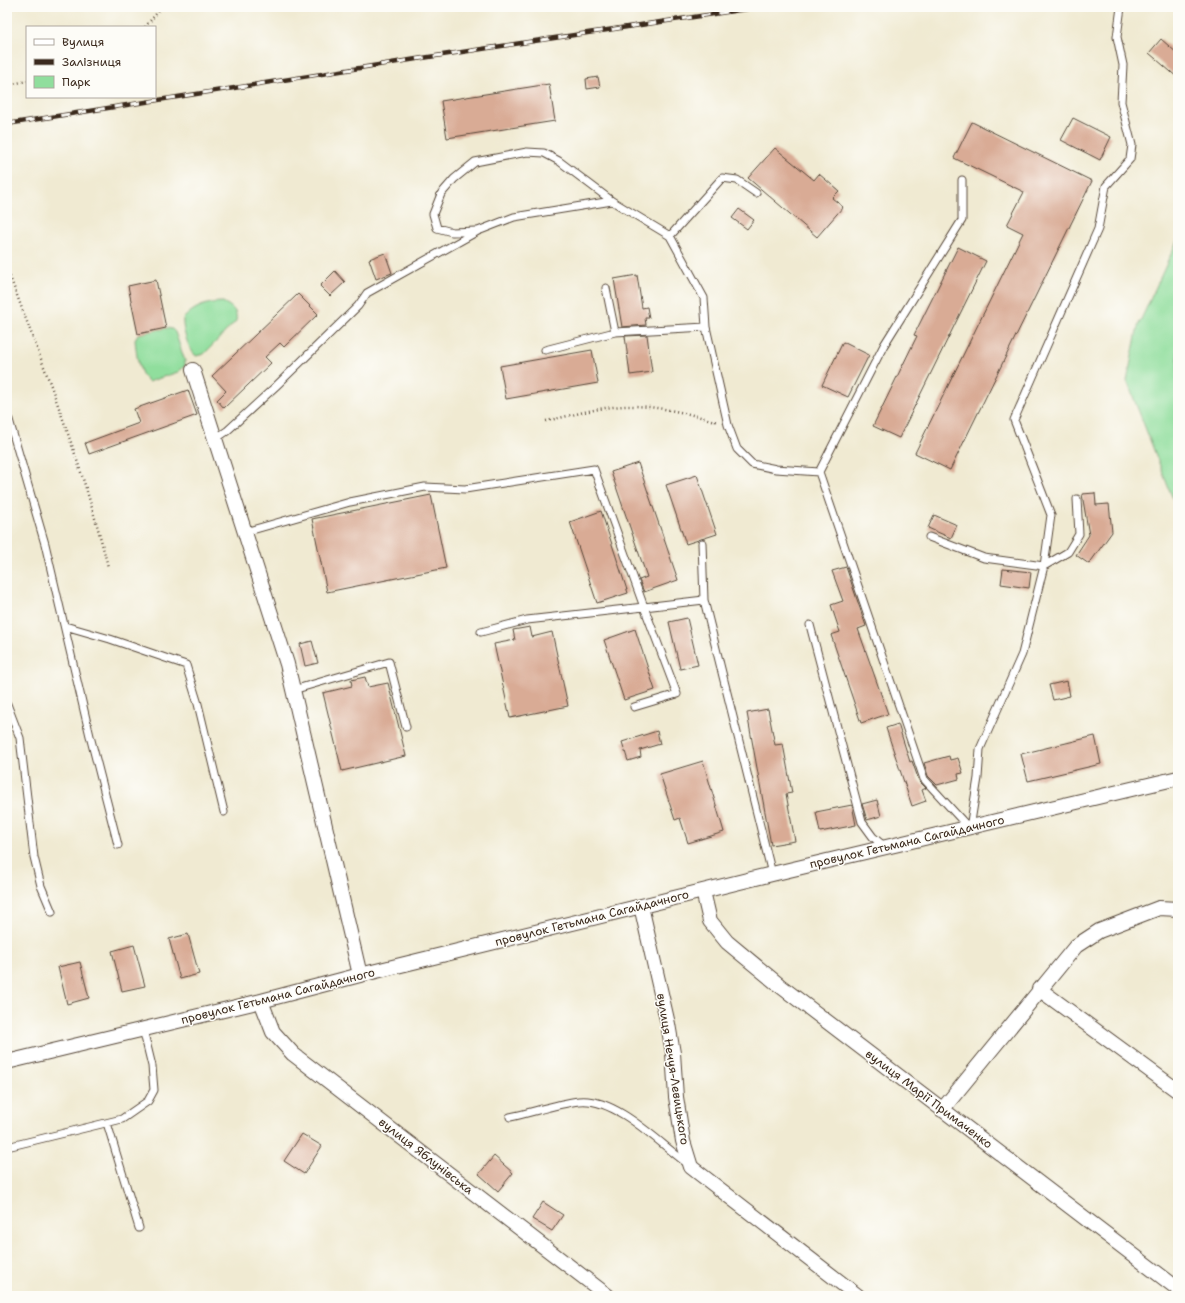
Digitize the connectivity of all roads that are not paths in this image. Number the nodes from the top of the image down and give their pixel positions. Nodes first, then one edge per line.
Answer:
1 (1121, 7) edge
2 (962, 180) dead end
3 (756, 193) dead end
4 (612, 201) junction
5 (478, 230) junction
6 (670, 236) junction
7 (606, 288) dead end
8 (706, 327) junction
9 (615, 332) junction
10 (545, 350) dead end
11 (193, 370) dead end
12 (7, 413) edge
13 (215, 438) junction
14 (819, 472) junction
15 (1077, 499) dead end
16 (245, 532) junction
17 (929, 537) dead end
18 (702, 543) dead end
19 (1044, 566) junction
20 (704, 600) junction
21 (644, 607) junction
22 (810, 625) dead end
23 (65, 626) junction
24 (481, 632) dead end
25 (293, 690) junction
26 (7, 704) edge
27 (634, 707) dead end
28 (406, 727) dead end
29 (1178, 778) edge
30 (224, 812) dead end
31 (970, 828) junction
32 (118, 845) dead end
33 (886, 848) junction
34 (772, 874) junction
35 (703, 891) junction
36 (641, 906) junction
37 (1178, 909) edge
38 (52, 912) dead end
39 (360, 975) junction
40 (1039, 989) junction
41 (261, 1001) junction
42 (143, 1029) junction
43 (7, 1062) edge
44 (1178, 1091) edge
45 (942, 1110) junction
46 (510, 1117) dead end
47 (107, 1123) junction
48 (7, 1147) edge
49 (691, 1167) junction
50 (139, 1228) dead end
51 (1178, 1289) edge
52 (608, 1296) edge
53 (858, 1296) edge

1 - 19 lane
2 - 14 lane
3 - 6 lane
4 - 5 lane
4 - 5 lane
4 - 6 lane
5 - 13 lane
6 - 8 lane
7 - 9 lane
8 - 9 lane
8 - 14 lane
9 - 10 lane
11 - 13 street
12 - 23 lane
13 - 16 street
14 - 31 lane
15 - 19 lane
16 - 21 lane
16 - 25 street
17 - 19 lane
18 - 20 lane
19 - 31 lane
20 - 21 lane
20 - 34 lane
21 - 24 lane
21 - 27 lane
22 - 33 lane
23 - 30 lane
23 - 32 lane
25 - 28 lane
25 - 39 street
26 - 38 lane
29 - 31 street, провулок Гетьмана Сагайдачного
31 - 33 street, провулок Гетьмана Сагайдачного
33 - 34 street, провулок Гетьмана Сагайдачного
34 - 35 street, провулок Гетьмана Сагайдачного
35 - 36 street, провулок Гетьмана Сагайдачного
35 - 45 street, вулиця Марії Примаченко
36 - 39 street, провулок Гетьмана Сагайдачного
36 - 49 street, вулиця Нечуя-Левицького
37 - 40 street
39 - 41 street, провулок Гетьмана Сагайдачного
40 - 44 street
40 - 45 street
41 - 42 street, провулок Гетьмана Сагайдачного
41 - 52 street, вулиця Яблунівська
42 - 43 street, провулок Гетьмана Сагайдачного
42 - 47 lane
45 - 51 street, вулиця Марії Примаченко
46 - 49 lane
47 - 48 lane
47 - 50 lane
49 - 53 street

